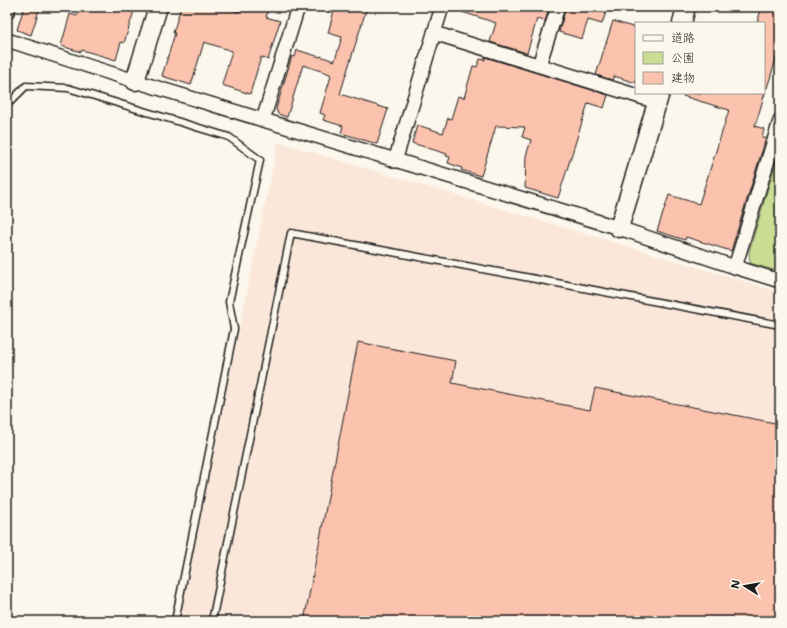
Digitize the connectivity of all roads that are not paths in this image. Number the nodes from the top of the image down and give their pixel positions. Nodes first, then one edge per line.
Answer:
1 (8, 7) edge
2 (158, 7) edge
3 (298, 7) edge
4 (442, 7) edge
5 (558, 7) edge
6 (686, 7) edge
7 (7, 12) edge
8 (682, 22) edge
9 (434, 33) junction
10 (7, 40) edge
11 (540, 65) junction
12 (135, 82) junction
13 (635, 91) edge
14 (648, 94) edge
15 (659, 97) edge
16 (7, 105) edge
17 (263, 120) junction
18 (780, 121) edge
19 (395, 161) junction
20 (619, 228) junction
21 (735, 267) junction
22 (780, 281) edge
23 (780, 325) edge
24 (174, 621) edge
25 (212, 621) edge

1 - 7 street
2 - 12 street
3 - 17 street
4 - 9 street
5 - 11 street
6 - 8 street
9 - 11 street
9 - 19 street
10 - 12 street
11 - 13 street
12 - 17 street
14 - 15 street
15 - 20 street
16 - 24 lane
17 - 19 street
18 - 21 street
19 - 20 street
20 - 21 street
21 - 22 street
23 - 25 lane

